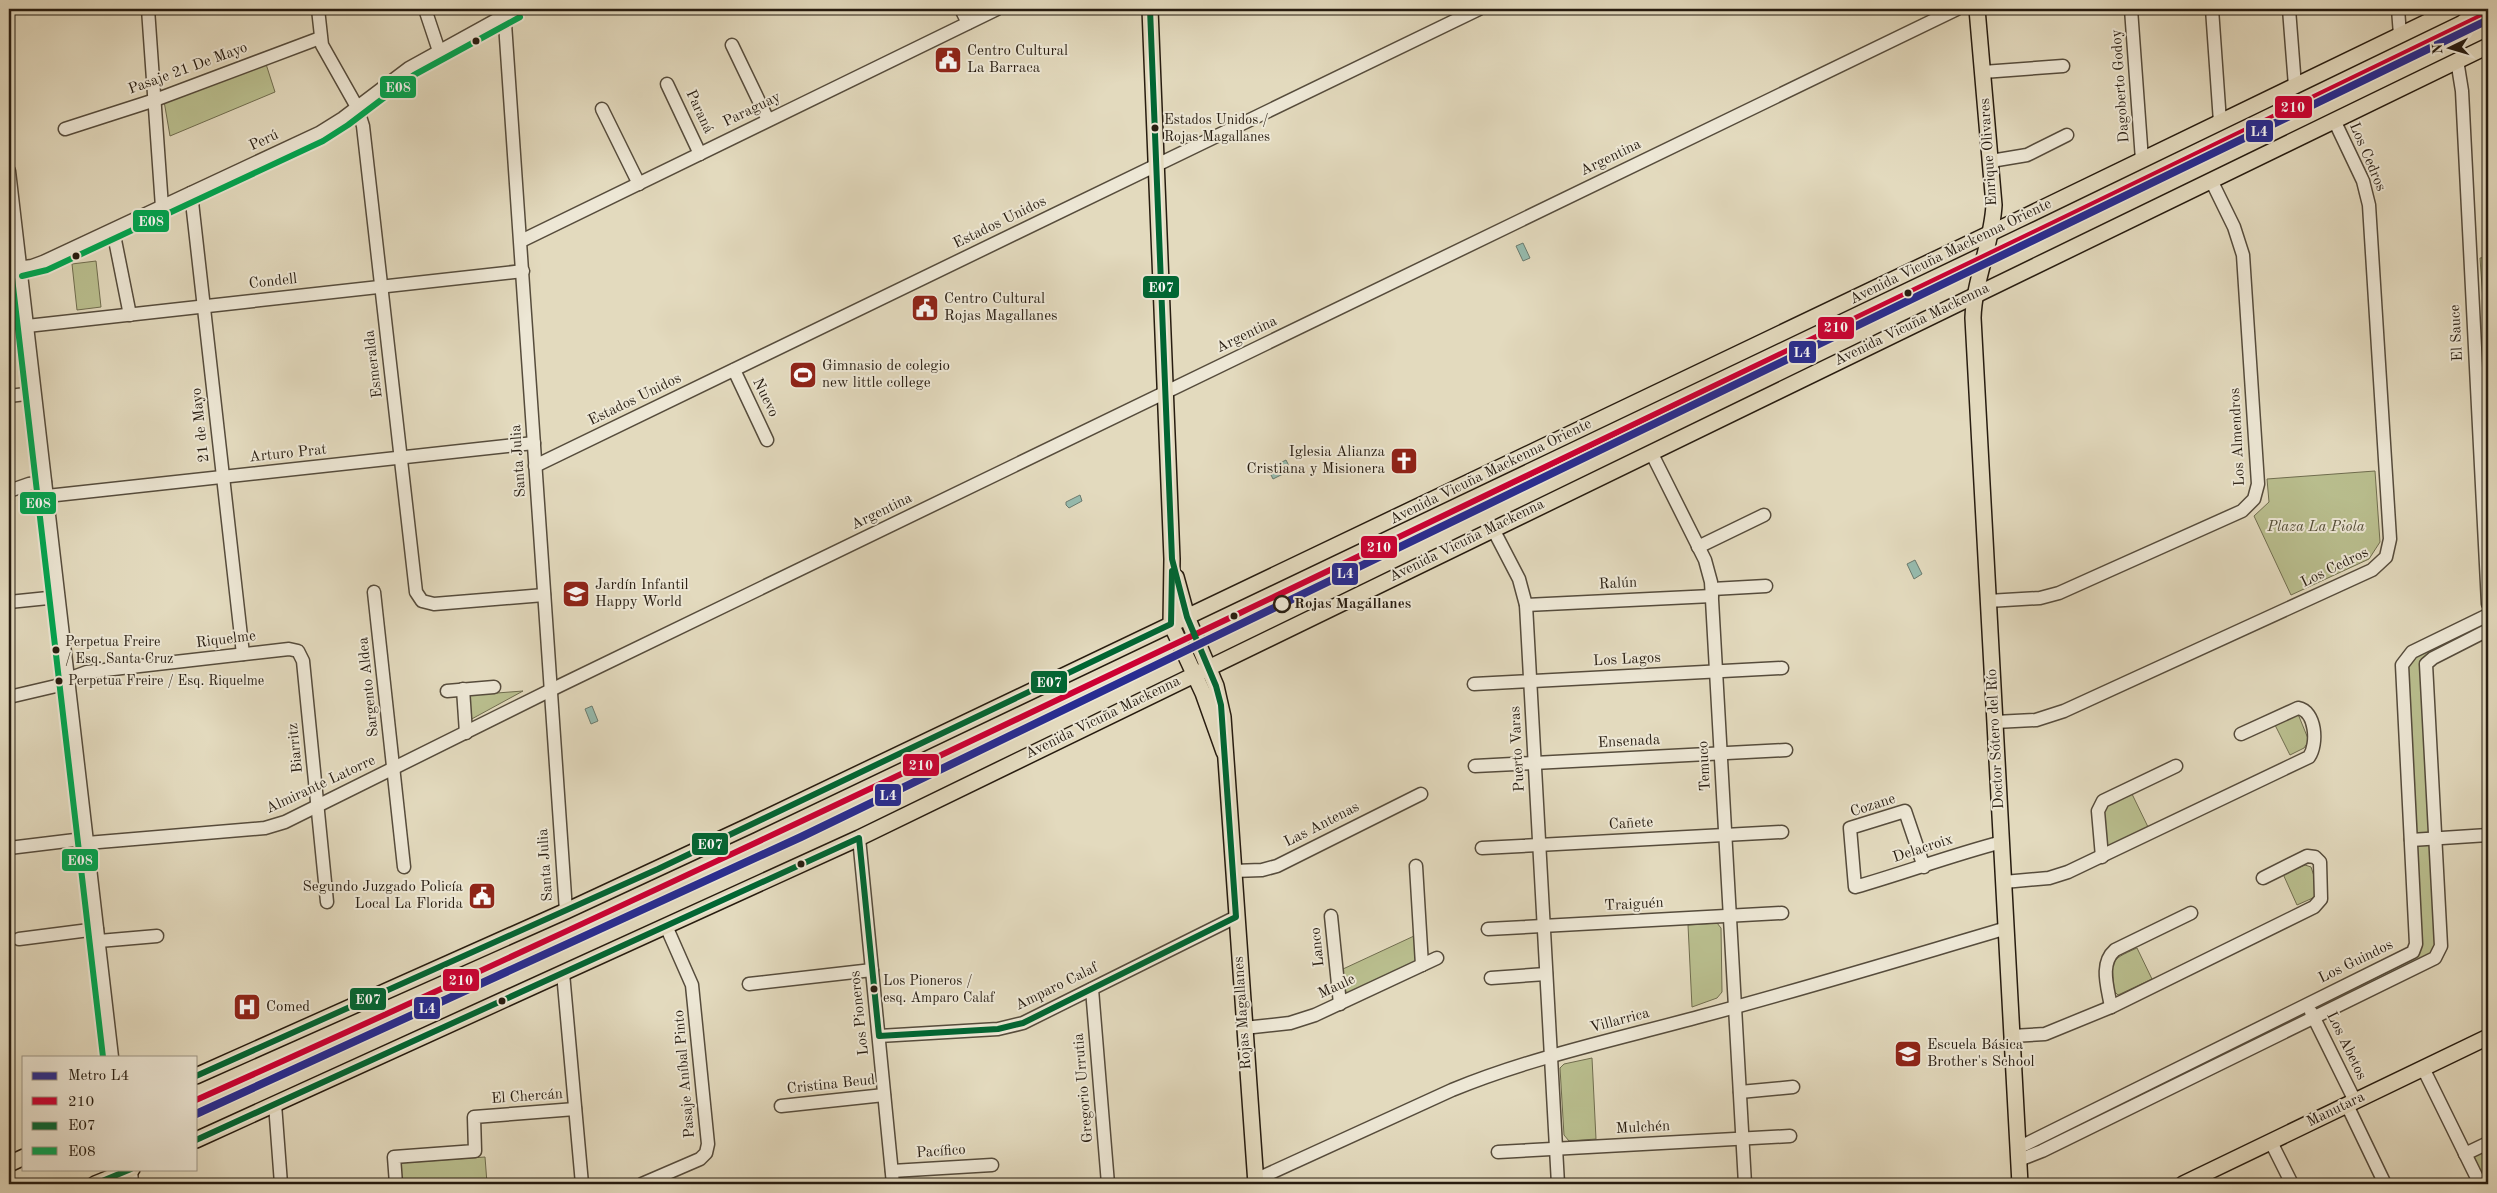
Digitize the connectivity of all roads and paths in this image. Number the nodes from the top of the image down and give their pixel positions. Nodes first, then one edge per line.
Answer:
1 (148, 9) edge
2 (318, 9) edge
3 (425, 9) edge
4 (961, 9) edge
5 (996, 9) edge
6 (1150, 9) edge
7 (1478, 9) edge
8 (1958, 9) edge
9 (1977, 9) edge
10 (2131, 9) edge
11 (2212, 9) edge
12 (2289, 9) edge
13 (2398, 9) edge
14 (2454, 9) edge
15 (508, 11) edge
16 (968, 23) junction
17 (2400, 35) junction
18 (320, 38) junction
19 (732, 45) dead end
20 (2488, 46) edge
21 (439, 51) junction
22 (2457, 60) junction
23 (2063, 66) dead end
24 (1983, 72) junction
25 (667, 84) dead end
26 (2295, 86) junction
27 (155, 100) junction
28 (357, 107) junction
29 (602, 109) dead end
30 (768, 120) junction
31 (2334, 120) junction
32 (2220, 122) junction
33 (65, 129) dead end
34 (2067, 135) dead end
35 (700, 154) junction
36 (2142, 160) junction
37 (1991, 161) junction
38 (1156, 165) junction
39 (9, 171) edge
40 (2212, 180) junction
41 (639, 184) junction
42 (191, 193) junction
43 (162, 207) junction
44 (113, 230) junction
45 (1992, 232) junction
46 (521, 241) junction
47 (14, 268) edge
48 (523, 271) junction
49 (382, 287) junction
50 (1975, 294) junction
51 (204, 306) junction
52 (130, 315) junction
53 (27, 326) junction
54 (734, 370) junction
55 (34, 393) junction
56 (1164, 393) junction
57 (9, 396) edge
58 (767, 440) dead end
59 (534, 443) junction
60 (1651, 452) junction
61 (401, 458) junction
62 (535, 466) junction
63 (223, 477) junction
64 (45, 482) junction
65 (9, 491) edge
66 (46, 496) junction
67 (1764, 515) dead end
68 (1493, 529) junction
69 (1698, 547) junction
70 (1172, 558) junction
71 (1766, 586) dead end
72 (374, 592) dead end
73 (1712, 592) junction
74 (544, 595) junction
75 (58, 597) junction
76 (9, 602) edge
77 (1988, 602) junction
78 (2488, 604) edge
79 (1526, 605) junction
80 (2488, 615) edge
81 (1187, 617) junction
82 (1171, 624) junction
83 (2488, 630) edge
84 (298, 651) joint
85 (243, 654) junction
86 (1208, 667) junction
87 (1782, 668) dead end
88 (1716, 671) junction
89 (1194, 674) junction
90 (68, 678) junction
91 (1530, 681) junction
92 (1474, 684) dead end
93 (494, 687) dead end
94 (463, 690) junction
95 (447, 691) dead end
96 (550, 691) junction
97 (9, 697) edge
98 (1995, 722) junction
99 (466, 733) junction
100 (2241, 734) dead end
101 (1786, 750) dead end
102 (1224, 752) junction
103 (1721, 754) junction
104 (1535, 763) junction
105 (1475, 766) dead end
106 (2176, 766) dead end
107 (394, 769) junction
108 (1421, 794) dead end
109 (318, 806) junction
110 (1782, 832) dead end
111 (2488, 835) edge
112 (1726, 836) junction
113 (859, 838) junction
114 (2435, 838) junction
115 (2411, 840) junction
116 (2002, 842) junction
117 (87, 843) junction
118 (1539, 845) junction
119 (9, 848) edge
120 (1482, 848) dead end
121 (2102, 857) junction
122 (1416, 866) dead end
123 (404, 867) dead end
124 (1924, 867) junction
125 (1233, 872) junction
126 (2263, 878) dead end
127 (2004, 882) junction
128 (1855, 887) joint
129 (327, 902) dead end
130 (566, 911) junction
131 (2191, 913) dead end
132 (1782, 914) dead end
133 (1331, 916) dead end
134 (1730, 916) junction
135 (1236, 917) junction
136 (666, 926) junction
137 (1544, 926) junction
138 (2007, 928) junction
139 (1488, 929) dead end
140 (98, 935) junction
141 (157, 936) dead end
142 (20, 939) dead end
143 (1437, 958) dead end
144 (1422, 965) junction
145 (872, 970) junction
146 (563, 972) junction
147 (1546, 974) junction
148 (1491, 978) dead end
149 (749, 984) dead end
150 (1092, 989) junction
151 (1340, 1004) junction
152 (2308, 1005) junction
153 (1735, 1007) junction
154 (2111, 1007) junction
155 (2315, 1018) junction
156 (1244, 1028) junction
157 (879, 1036) junction
158 (2012, 1036) junction
159 (2488, 1036) edge
160 (112, 1056) edge
161 (1551, 1057) junction
162 (2423, 1068) junction
163 (198, 1075) edge
164 (1793, 1087) dead end
165 (1740, 1092) junction
166 (884, 1095) junction
167 (2351, 1103) junction
168 (275, 1104) junction
169 (781, 1106) dead end
170 (575, 1109) junction
171 (1790, 1136) dead end
172 (198, 1139) edge
173 (1742, 1139) junction
174 (2272, 1142) junction
175 (2488, 1143) edge
176 (1556, 1149) junction
177 (1498, 1152) dead end
178 (2018, 1154) junction
179 (2466, 1154) junction
180 (22, 1158) edge
181 (9, 1164) edge
182 (992, 1165) dead end
183 (129, 1170) edge
184 (131, 1170) edge
185 (892, 1178) edge
186 (1255, 1182) edge
187 (96, 1184) edge
188 (132, 1184) edge
189 (281, 1184) edge
190 (396, 1184) edge
191 (582, 1184) edge
192 (642, 1184) edge
193 (1108, 1184) edge
194 (1558, 1184) edge
195 (1745, 1184) edge
196 (2020, 1184) edge
197 (2183, 1184) edge
198 (2292, 1184) edge
199 (2385, 1184) edge
200 (2480, 1184) edge

1 - 27 street
2 - 18 street, Esmeralda
3 - 21 street
4 - 16 street
5 - 16 street, Paraguay
6 - 38 main road, Rojas Magallanes
7 - 38 street, Estados Unidos
8 - 56 street, Argentina
9 - 24 main road, Enrique Olivares
10 - 36 street, Dagoberto Godoy
11 - 32 street
12 - 26 street
13 - 17 street
14 - 17 main road, Avenida Vicuña Mackenna Oriente
15 - 21 street, Perú
15 - 46 street, Santa Julia
16 - 30 street, Paraguay
17 - 26 main road, Avenida Vicuña Mackenna Oriente
18 - 27 street, Pasaje 21 De Mayo
18 - 28 street, Esmeralda
19 - 30 street
20 - 22 main road, Avenida Vicuña Mackenna
21 - 28 street, Perú
22 - 31 main road, Avenida Vicuña Mackenna
22 - 78 street, El Sauce
23 - 24 street
24 - 37 main road, Enrique Olivares
25 - 35 street, Paraná
26 - 32 main road, Avenida Vicuña Mackenna Oriente
27 - 33 street, Pasaje 21 De Mayo
27 - 43 street
28 - 42 street, Perú
28 - 49 street, Esmeralda
29 - 41 street
30 - 35 street, Paraguay
31 - 40 main road, Avenida Vicuña Mackenna
31 - 98 street, Los Cedros
32 - 36 main road, Avenida Vicuña Mackenna Oriente
34 - 37 street
35 - 41 street, Paraguay
36 - 45 main road, Avenida Vicuña Mackenna Oriente
37 - 45 main road, Enrique Olivares
38 - 54 street, Estados Unidos
38 - 56 main road, Rojas Magallanes
39 - 47 street
40 - 50 main road, Avenida Vicuña Mackenna
40 - 77 street, Los Almendros
41 - 46 street, Paraguay
42 - 43 street, Perú
42 - 51 street, 21 de Mayo
43 - 44 street, Perú
44 - 47 street, Perú
44 - 52 street
45 - 50 main road, Enrique Olivares
45 - 81 main road, Avenida Vicuña Mackenna Oriente
46 - 48 street, Santa Julia
47 - 53 street
48 - 49 street, Condell
48 - 59 street, Santa Julia
49 - 51 street, Condell
49 - 61 street, Esmeralda
50 - 60 main road, Avenida Vicuña Mackenna
50 - 77 main road, Doctor Sótero del Río
51 - 52 street, Condell
51 - 63 street, 21 de Mayo
52 - 53 street, Condell
53 - 55 street
54 - 58 street, Nuevo
54 - 62 street, Estados Unidos
55 - 57 street
55 - 64 street
56 - 70 main road, Rojas Magallanes
56 - 96 street, Argentina
59 - 61 street, Arturo Prat
59 - 62 street, Santa Julia
60 - 68 main road, Avenida Vicuña Mackenna
60 - 69 street, Temuco
61 - 63 street, Arturo Prat
61 - 74 street, Esmeralda
62 - 74 street, Santa Julia
63 - 66 street, Arturo Prat
63 - 85 street, 21 de Mayo
64 - 65 street
64 - 66 street
66 - 75 street
67 - 69 street
68 - 79 street, Puerto Varas
68 - 86 main road, Avenida Vicuña Mackenna
69 - 73 street, Temuco
70 - 81 main road, Rojas Magallanes
70 - 82 main road, Rojas Magallanes
71 - 73 street, Ralún
72 - 107 street, Sargento Aldea
73 - 79 street, Ralún
73 - 88 street, Temuco
74 - 96 street, Santa Julia
75 - 76 street
75 - 90 street
77 - 98 main road, Doctor Sótero del Río
79 - 91 street, Puerto Varas
80 - 115 street, Los Guindos
81 - 82 main road, Avenida Vicuña Mackenna Oriente
81 - 86 main road, Rojas Magallanes
82 - 89 main road, Rojas Magallanes
82 - 130 main road, Avenida Vicuña Mackenna Oriente
83 - 114 street
84 - 85 street, Riquelme
84 - 109 street, Biarritz
85 - 90 street, Riquelme
86 - 89 main road, Avenida Vicuña Mackenna
86 - 102 main road, Rojas Magallanes
87 - 88 street, Los Lagos
88 - 91 street, Los Lagos
88 - 103 street, Temuco
89 - 102 main road, Rojas Magallanes
89 - 113 main road, Avenida Vicuña Mackenna
90 - 97 street, Riquelme
90 - 117 street
91 - 92 street, Los Lagos
91 - 104 street, Puerto Varas
93 - 94 street
94 - 95 street
94 - 99 street
96 - 99 street, Almirante Latorre
96 - 130 street, Santa Julia
98 - 116 main road, Doctor Sótero del Río
99 - 107 street, Almirante Latorre
100 - 121 street
101 - 103 street, Ensenada
102 - 125 main road, Rojas Magallanes
103 - 104 street, Ensenada
103 - 112 street, Temuco
104 - 105 street, Ensenada
104 - 118 street, Puerto Varas
106 - 121 street
107 - 109 street, Almirante Latorre
107 - 123 street, Sargento Aldea
108 - 125 street, Las Antenas
109 - 117 street, Almirante Latorre
109 - 129 street, Biarritz
110 - 112 street, Cañete
111 - 114 street
112 - 118 street, Cañete
112 - 134 street, Temuco
113 - 136 main road, Avenida Vicuña Mackenna
113 - 145 street, Los Pioneros
114 - 115 street
114 - 155 street
115 - 152 street, Los Guindos
116 - 124 street, Delacroix
116 - 127 main road, Doctor Sótero del Río
117 - 119 street, Almirante Latorre
117 - 140 street
118 - 120 street, Cañete
118 - 137 street, Puerto Varas
121 - 127 street
122 - 144 street
124 - 128 street, Delacroix
124 - 128 street, Cozane
125 - 135 main road, Rojas Magallanes
126 - 154 street
127 - 138 main road, Doctor Sótero del Río
130 - 163 main road, Avenida Vicuña Mackenna Oriente
131 - 154 street
132 - 134 street, Traiguén
133 - 151 street, Lanco
134 - 137 street, Traiguén
134 - 153 street, Temuco
135 - 150 street, Amparo Calaf
135 - 156 main road, Rojas Magallanes
136 - 146 main road, Avenida Vicuña Mackenna
136 - 192 street, Pasaje Aníbal Pinto
137 - 139 street, Traiguén
137 - 147 street, Puerto Varas
138 - 153 street, Villarrica
138 - 158 main road, Doctor Sótero del Río
140 - 141 street
140 - 142 street
140 - 160 street
143 - 144 street, Maule
144 - 151 street, Maule
145 - 149 street
145 - 157 street, Los Pioneros
146 - 168 main road, Avenida Vicuña Mackenna
146 - 170 street
147 - 148 street
147 - 161 street, Puerto Varas
150 - 157 street, Amparo Calaf
150 - 193 street, Gregorio Urrutia
151 - 156 street, Maule
152 - 155 street, Los Abetos
152 - 178 street, Los Guindos
153 - 161 street, Villarrica
153 - 165 street, Temuco
154 - 158 street
155 - 167 street, Los Abetos
155 - 178 street
156 - 186 main road, Rojas Magallanes
157 - 166 street, Los Pioneros
158 - 178 main road, Doctor Sótero del Río
159 - 162 main road, Manutara
161 - 176 street, Puerto Varas
161 - 186 street, Villarrica
162 - 167 main road, Manutara
162 - 179 street
164 - 165 street
165 - 173 street, Temuco
166 - 169 street, Cristina Beud
166 - 185 street, Los Pioneros
167 - 174 main road, Manutara
167 - 199 street, Los Abetos
168 - 172 main road, Avenida Vicuña Mackenna
168 - 189 street
170 - 190 street, El Chercán
170 - 191 street
171 - 173 street, Mulchén
173 - 176 street, Mulchén
173 - 195 street, Temuco
174 - 197 main road, Manutara
174 - 198 street
175 - 179 street
176 - 177 street, Mulchén
176 - 194 street, Puerto Varas
178 - 196 main road, Doctor Sótero del Río
179 - 200 street
180 - 181 main road
182 - 185 street, Pacífico
183 - 187 main road
184 - 188 street

